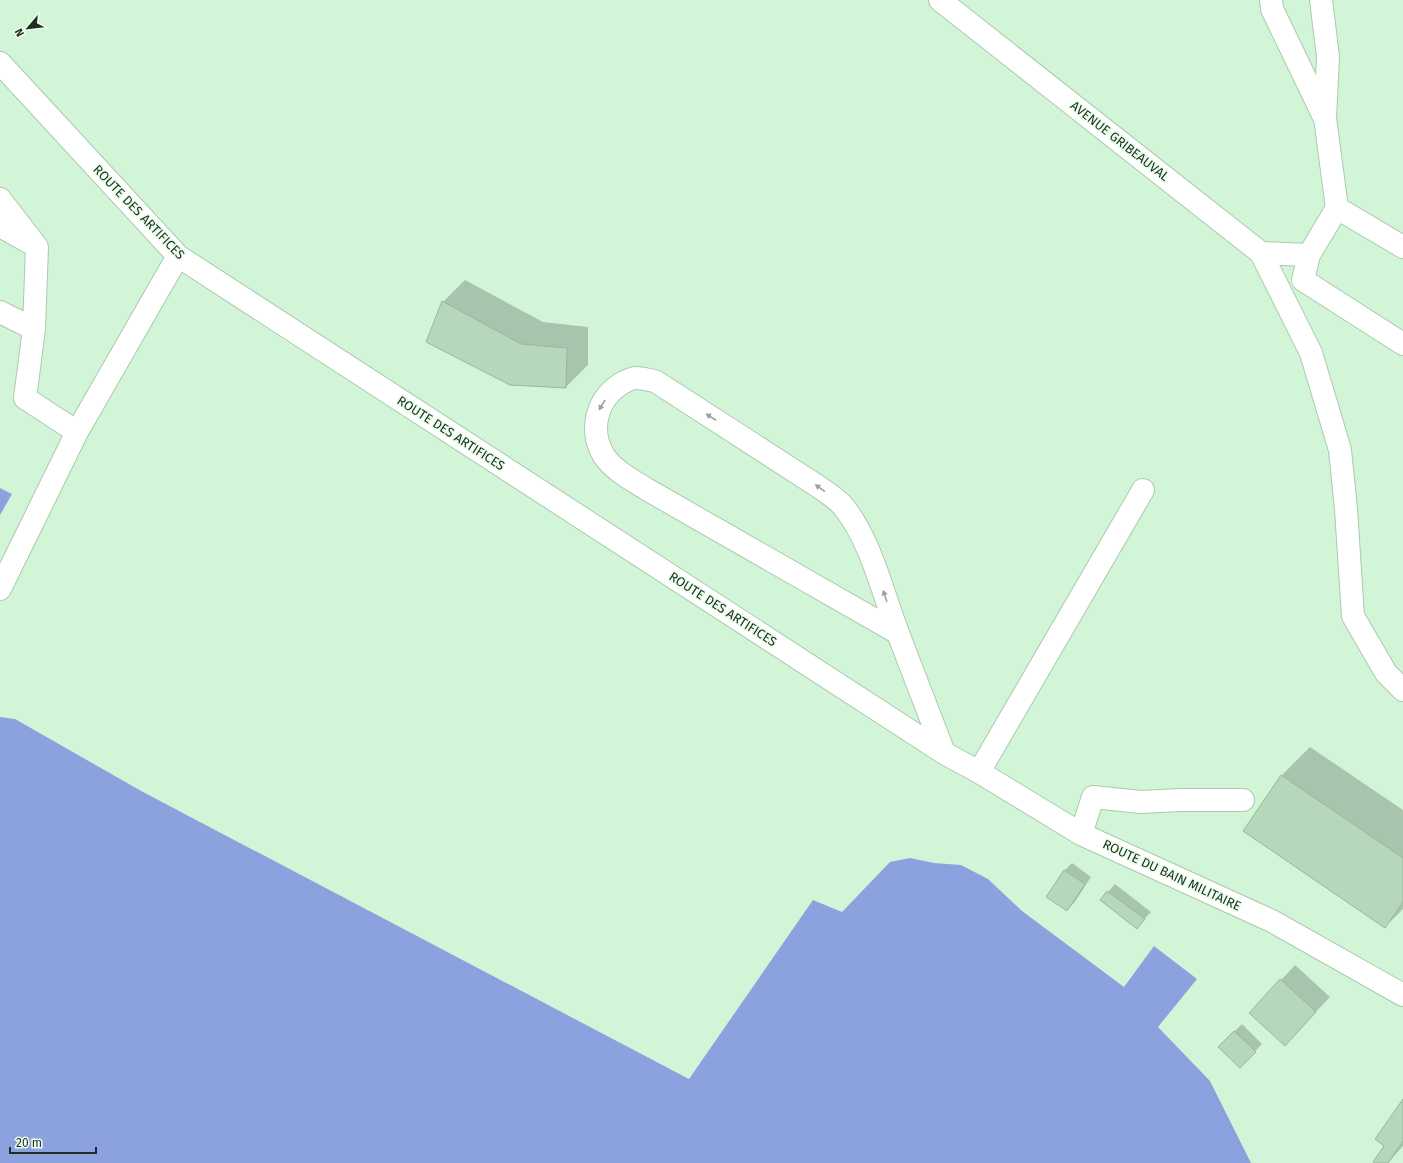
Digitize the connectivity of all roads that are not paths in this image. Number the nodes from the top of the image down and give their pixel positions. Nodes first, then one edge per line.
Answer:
1 (940, 0) edge
2 (1271, 0) edge
3 (1321, 0) edge
4 (0, 63) edge
5 (1325, 118) junction
6 (0, 199) edge
7 (1337, 208) junction
8 (0, 226) edge
9 (37, 247) junction
10 (1403, 247) edge
11 (1261, 252) junction
12 (1309, 255) junction
13 (178, 256) junction
14 (0, 312) edge
15 (34, 330) junction
16 (1403, 344) edge
17 (78, 432) junction
18 (1143, 490) dead end
19 (0, 589) edge
20 (898, 633) junction
21 (1403, 690) edge
22 (944, 753) junction
23 (979, 772) junction
24 (1242, 800) dead end
25 (1081, 834) junction
26 (1403, 995) edge

1 - 11 street, AVENUE GRIBEAUVAL
2 - 5 street
3 - 5 street
4 - 13 street, ROUTE DES ARTIFICES
5 - 7 street
6 - 9 street
7 - 10 street
7 - 12 street
8 - 9 street
9 - 15 street
11 - 12 street
11 - 21 street
12 - 16 street
13 - 17 street
13 - 22 street, ROUTE DES ARTIFICES
14 - 15 street
15 - 17 street
17 - 19 street
18 - 23 street
20 -> 20 street
20 - 22 street
22 - 23 street, ROUTE DU BAIN MILITAIRE
23 - 25 street, ROUTE DU BAIN MILITAIRE
24 - 25 street
25 - 26 street, ROUTE DU BAIN MILITAIRE

